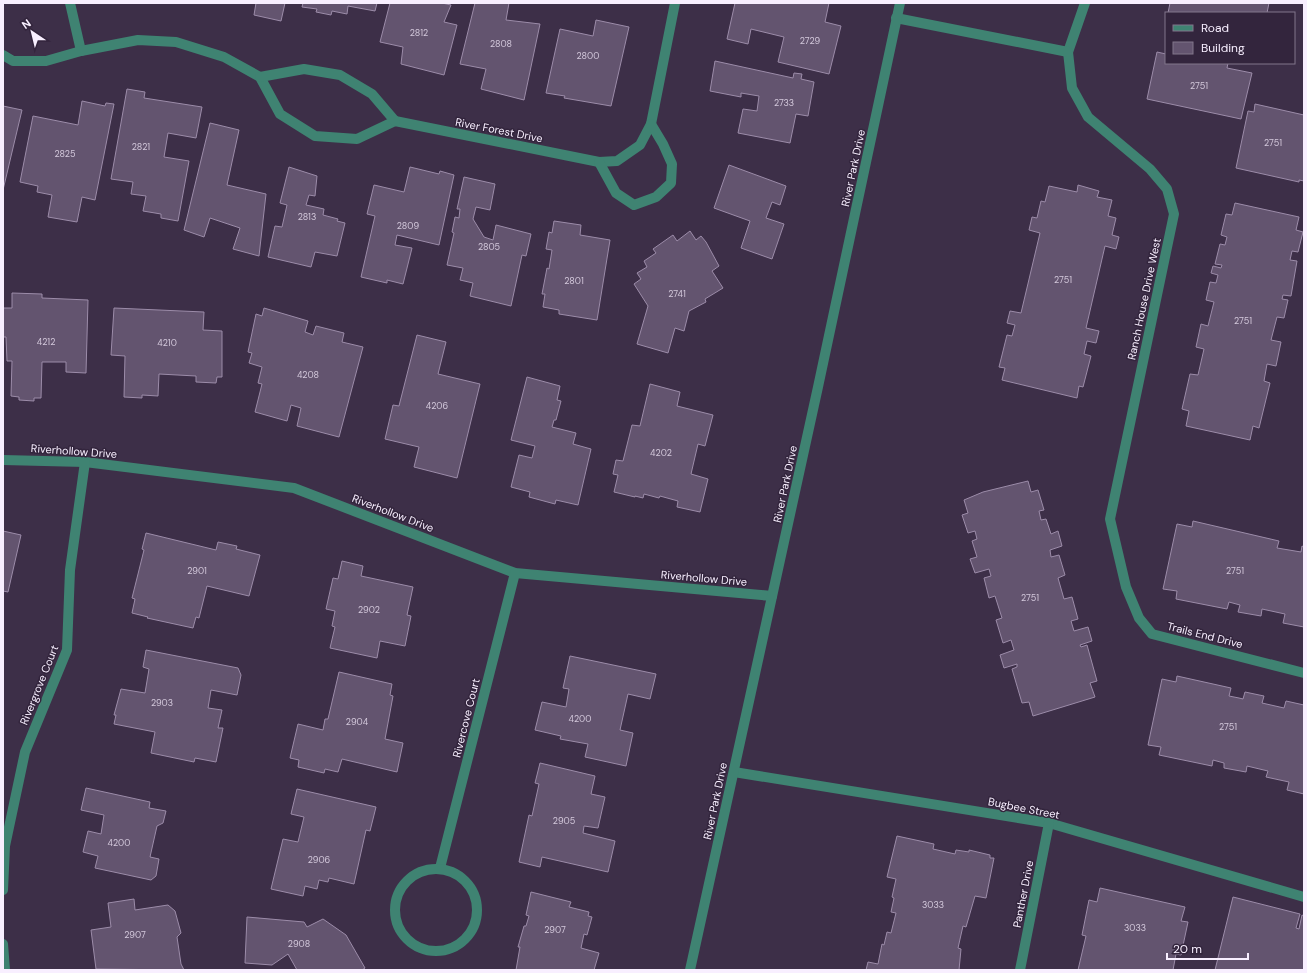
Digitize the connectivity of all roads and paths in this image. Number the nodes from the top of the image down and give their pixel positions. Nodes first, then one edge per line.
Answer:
1 (70, 3) edge
2 (676, 3) edge
3 (900, 3) edge
4 (1085, 3) edge
5 (896, 18) junction
6 (81, 51) junction
7 (1068, 52) junction
8 (3, 55) edge
9 (260, 77) junction
10 (395, 121) junction
11 (651, 124) junction
12 (599, 162) junction
13 (3, 460) edge
14 (85, 462) junction
15 (515, 573) junction
16 (1126, 587) joint
17 (772, 596) junction
18 (1304, 673) edge
19 (734, 772) junction
20 (1049, 823) junction
21 (440, 868) junction
22 (3, 890) edge
23 (1304, 896) edge
24 (3, 944) edge
25 (5, 970) edge
26 (690, 970) edge
27 (1020, 970) edge

1 - 6 street
2 - 11 street, River Forest Drive
3 - 5 street, River Park Drive
4 - 7 street, Ranch House Drive West
5 - 7 street
5 - 17 street, River Park Drive
6 - 8 street
6 - 9 street
7 - 16 street, Ranch House Drive West
9 - 10 street
9 - 10 street
10 - 12 street, River Forest Drive
11 - 12 street, River Forest Drive
11 - 12 street
13 - 14 street, Riverhollow Drive
14 - 15 street, Riverhollow Drive
14 - 22 street, Rivergrove Court
15 - 17 street, Riverhollow Drive
15 - 21 street, Rivercove Court
16 - 18 street, Trails End Drive
17 - 19 street, River Park Drive
19 - 20 street, Bugbee Street
19 - 26 street, River Park Drive
20 - 23 street, Bugbee Street
20 - 27 street, Panther Drive
21 - 21 street
24 - 25 street

